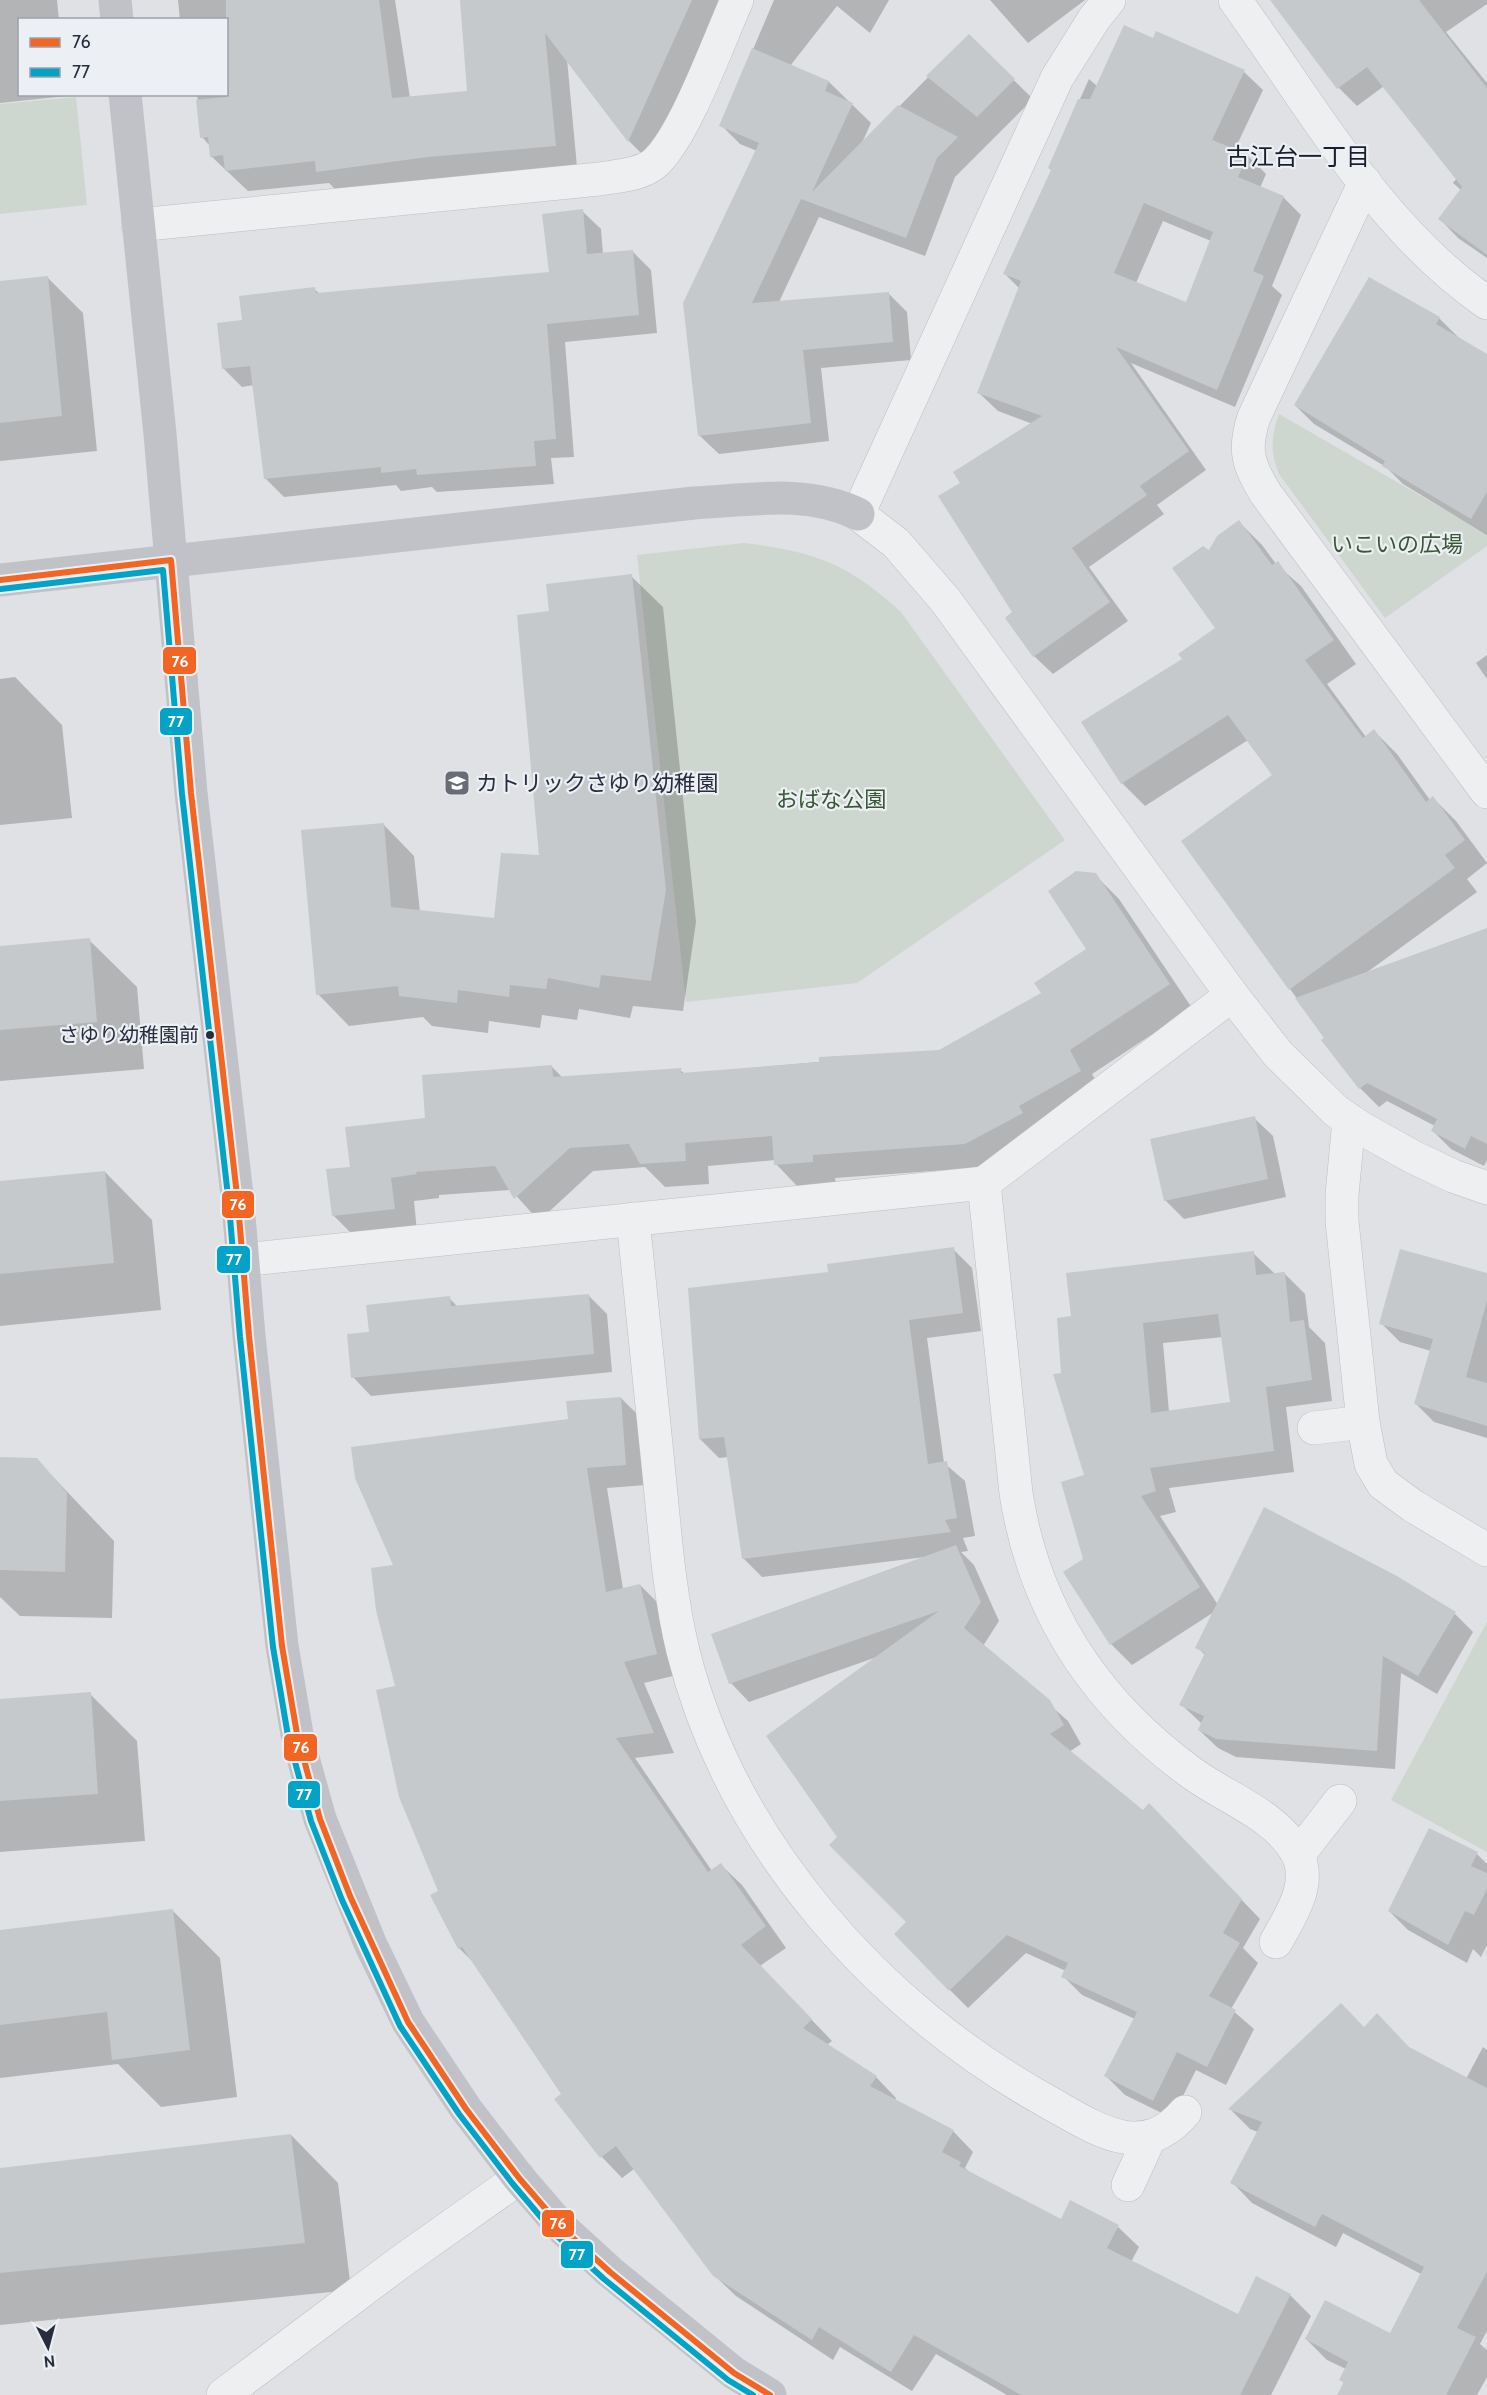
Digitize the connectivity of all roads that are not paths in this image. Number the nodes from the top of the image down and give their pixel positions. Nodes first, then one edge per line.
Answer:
1 (115, 0) edge
2 (737, 0) edge
3 (1109, 0) edge
4 (1235, 0) edge
5 (117, 18) edge
6 (125, 96) edge
7 (1365, 182) junction
8 (138, 225) junction
9 (1487, 303) edge
10 (858, 514) junction
11 (171, 560) junction
12 (0, 580) edge
13 (1487, 792) edge
14 (1232, 995) junction
15 (1349, 1120) junction
16 (984, 1183) junction
17 (1487, 1188) edge
18 (633, 1219) junction
19 (242, 1260) junction
20 (1362, 1422) junction
21 (1314, 1428) dead end
22 (1487, 1550) edge
23 (1340, 1801) dead end
24 (1298, 1855) junction
25 (1276, 1942) dead end
26 (1185, 2112) dead end
27 (1149, 2139) junction
28 (519, 2178) junction
29 (1128, 2185) dead end
30 (223, 2395) edge
31 (770, 2395) edge

1 - 5 street
2 - 8 street
3 - 10 street
4 - 7 street
6 - 8 street
7 - 9 street
7 - 13 street
8 - 11 street
10 - 11 street
10 - 14 street
11 - 12 street
11 - 19 street
14 - 15 street
14 - 16 street
15 - 17 street
15 - 20 street
16 - 18 street
16 - 24 street
18 - 19 street
18 - 27 street
19 - 28 street
20 - 21 street
20 - 22 street
23 - 24 street
24 - 25 street
26 - 27 street
27 - 29 street
28 - 30 street
28 - 31 street

